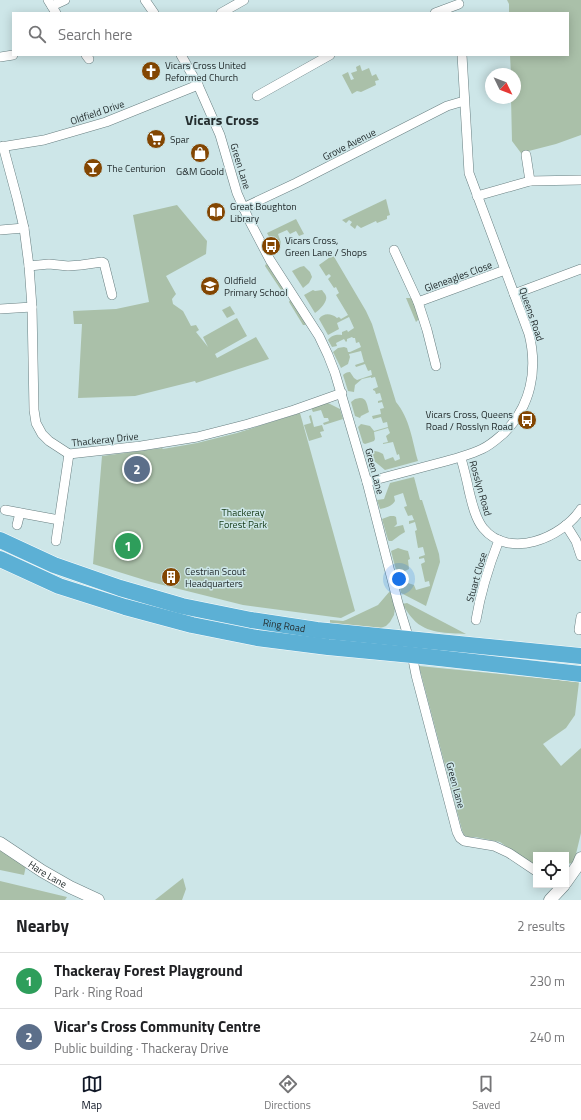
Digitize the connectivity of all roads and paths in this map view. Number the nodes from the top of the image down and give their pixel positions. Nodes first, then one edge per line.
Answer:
1 (65, 0) edge
2 (145, 0) edge
3 (244, 0) edge
4 (52, 6) edge
5 (459, 6) edge
6 (153, 12) edge
7 (223, 12) edge
8 (438, 12) edge
9 (12, 55) edge
10 (181, 56) edge
11 (328, 56) edge
12 (462, 56) edge
13 (0, 57) edge
14 (198, 85) junction
15 (257, 96) dead end
16 (464, 101) junction
17 (1, 146) edge
18 (526, 155) dead end
19 (581, 180) edge
20 (530, 181) junction
21 (477, 196) junction
22 (243, 208) junction
23 (24, 228) junction
24 (0, 230) edge
25 (394, 250) dead end
26 (29, 266) junction
27 (581, 269) edge
28 (505, 270) junction
29 (514, 294) junction
30 (112, 296) dead end
31 (418, 302) junction
32 (32, 307) junction
33 (0, 309) edge
34 (436, 366) dead end
35 (342, 393) junction
36 (69, 454) junction
37 (461, 458) junction
38 (367, 482) junction
39 (581, 509) edge
40 (5, 510) dead end
41 (20, 513) junction
42 (59, 520) junction
43 (17, 525) dead end
44 (566, 525) junction
45 (0, 540) edge
46 (499, 540) junction
47 (56, 541) dead end
48 (581, 556) edge
49 (0, 559) edge
50 (581, 617) edge
51 (476, 620) dead end
52 (579, 630) dead end
53 (409, 639) junction
54 (412, 655) junction
55 (581, 656) edge
56 (581, 674) edge
57 (0, 843) edge
58 (581, 858) edge
59 (533, 869) edge
60 (569, 878) edge
61 (559, 888) edge
62 (98, 900) edge
63 (550, 900) edge

1 - 4 street
2 - 6 street
3 - 7 street
5 - 8 street
9 - 13 street
10 - 14 street, Green Lane
11 - 15 street
12 - 16 street, Queens Road
14 - 17 street, Oldfield Drive
14 - 22 street, Green Lane
16 - 21 street, Queens Road
16 - 22 street, Grove Avenue
17 - 23 street, Thackeray Drive
18 - 20 street
19 - 20 street
20 - 21 street
21 - 28 street, Queens Road
22 - 35 street, Green Lane
23 - 24 street
23 - 26 street, Thackeray Drive
25 - 31 street, Gleneagles Close
26 - 30 street
26 - 32 street, Thackeray Drive
27 - 29 street
28 - 29 street, Queens Road
28 - 31 street, Gleneagles Close
29 - 37 street, Queens Road
31 - 34 street, Gleneagles Close
32 - 33 street
32 - 36 street, Thackeray Drive
35 - 36 street, Thackeray Drive
35 - 38 street, Green Lane
36 - 42 street
37 - 38 street, Queens Road
37 - 46 street, Rosslyn Road
38 - 53 street, Green Lane
39 - 44 street, Rosslyn Road
40 - 41 street
41 - 42 street
41 - 43 street
42 - 47 street
44 - 46 street, Rosslyn Road
44 - 48 street
45 - 53 highway, Ring Road
46 - 51 street, Stuart Close
49 - 54 highway, Ring Road
50 - 52 street
53 - 54 street, Green Lane
53 - 55 highway, Ring Road
54 - 56 highway, Ring Road
54 - 59 street, Green Lane
57 - 62 street, Hare Lane
58 - 60 street
61 - 63 street

